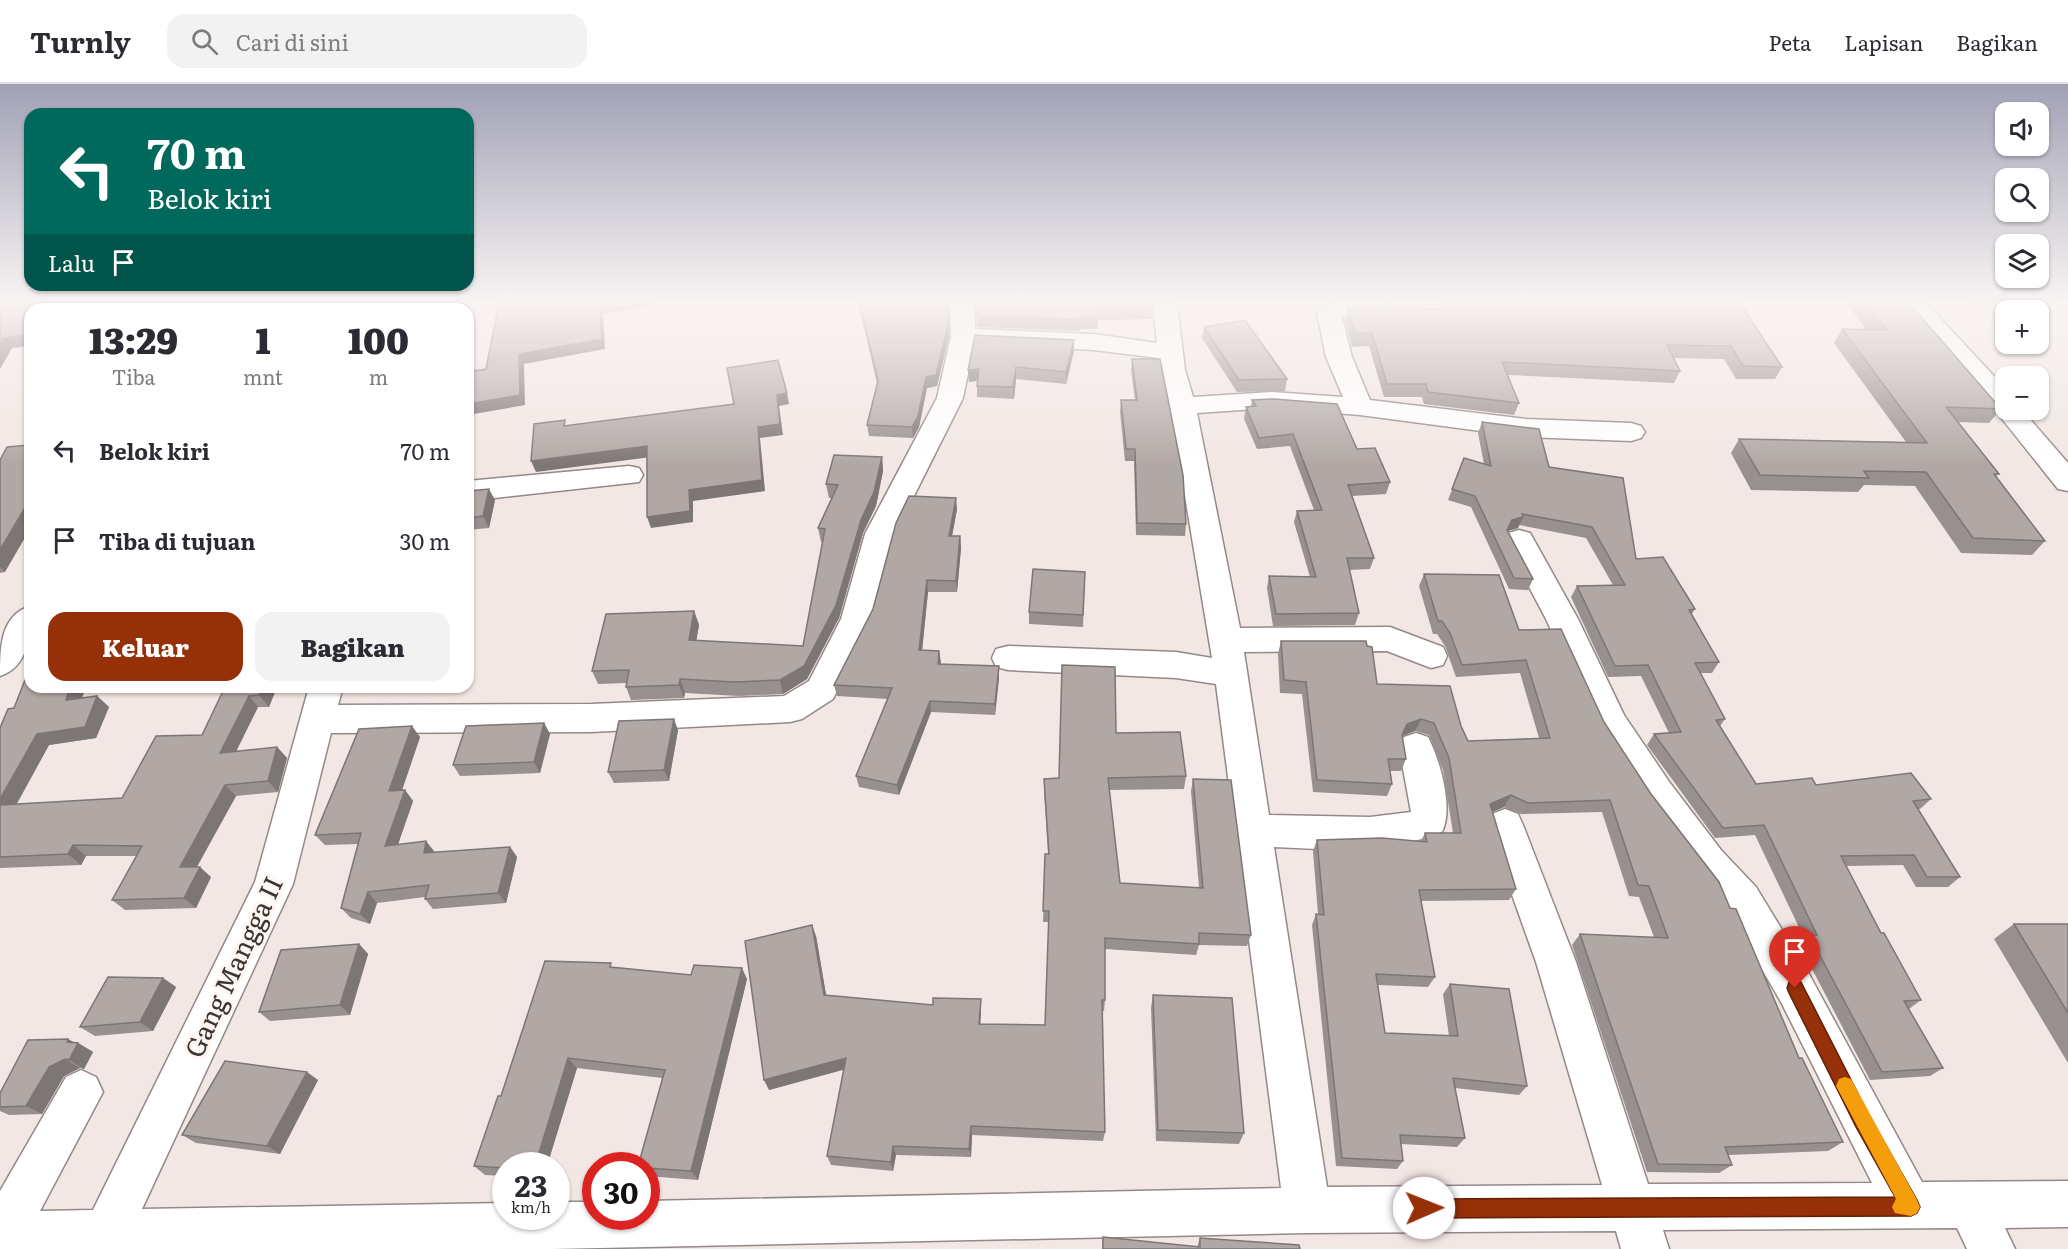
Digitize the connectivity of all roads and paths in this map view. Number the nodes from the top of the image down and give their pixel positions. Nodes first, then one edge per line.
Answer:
1 (959, 357) edge
2 (1171, 357) edge
3 (1339, 357) edge
4 (1962, 357) edge
5 (1995, 395) edge
6 (1183, 406) junction
7 (1360, 407) junction
8 (2017, 420) edge
9 (1631, 432) dead end
10 (629, 475) dead end
11 (2068, 482) edge
12 (474, 490) edge
13 (1519, 540) dead end
14 (24, 626) edge
15 (1226, 640) junction
16 (3, 653) edge
17 (1431, 656) dead end
18 (1008, 658) dead end
19 (1231, 674) junction
20 (322, 703) edge
21 (1416, 747) dead end
22 (1505, 825) dead end
23 (1253, 830) junction
24 (81, 1092) dead end
25 (2068, 1204) edge
26 (1633, 1206) junction
27 (1971, 1206) junction
28 (1911, 1207) junction
29 (1307, 1210) junction
30 (1, 1235) edge
31 (830, 1235) edge
32 (103, 1241) edge
33 (1645, 1249) edge
34 (1991, 1249) edge

1 - 20 street
2 - 6 street
3 - 7 street
4 - 5 street
6 - 7 street
6 - 15 street
7 - 9 street
8 - 11 street
10 - 12 street
13 - 28 street
14 - 16 street
15 - 17 street
15 - 19 street
18 - 19 street
19 - 23 street
20 - 32 street, Gang Mangga II
21 - 23 street
22 - 26 street
23 - 29 street
24 - 30 street
25 - 27 street
26 - 28 street
26 - 29 street
26 - 33 street
27 - 28 street
27 - 34 street
29 - 31 street
30 - 32 street
31 - 32 street

